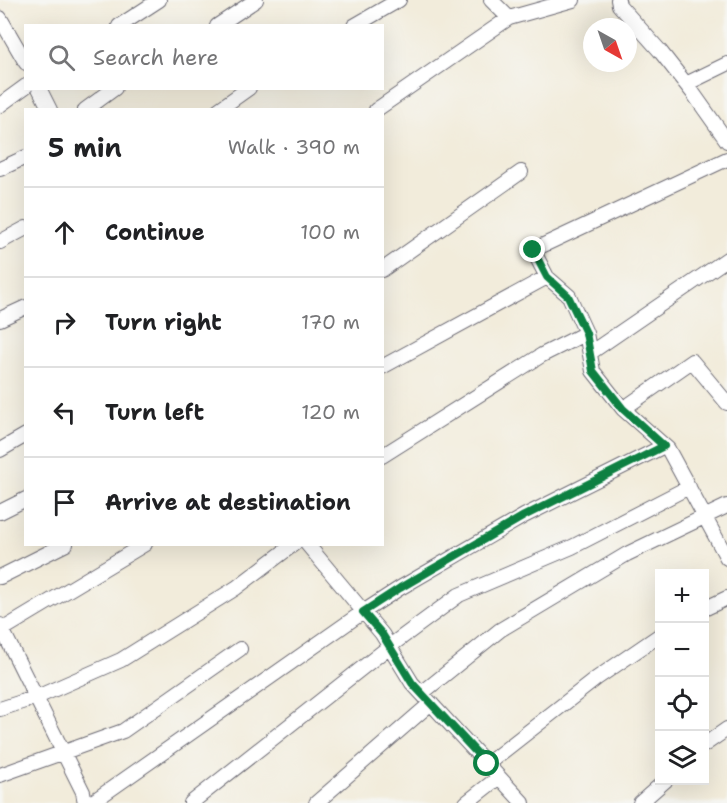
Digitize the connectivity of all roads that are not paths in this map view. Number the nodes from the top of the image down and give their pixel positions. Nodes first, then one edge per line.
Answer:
1 (159, 0) edge
2 (256, 0) edge
3 (399, 0) edge
4 (491, 0) edge
5 (573, 0) edge
6 (618, 0) edge
7 (0, 18) edge
8 (509, 18) junction
9 (122, 24) edge
10 (220, 24) edge
11 (357, 24) edge
12 (5, 37) edge
13 (24, 61) edge
14 (727, 64) edge
15 (686, 84) junction
16 (24, 87) edge
17 (40, 90) edge
18 (112, 90) edge
19 (246, 90) edge
20 (0, 105) edge
21 (49, 108) edge
22 (89, 108) edge
23 (221, 108) edge
24 (379, 108) edge
25 (727, 141) edge
26 (24, 158) edge
27 (727, 159) edge
28 (0, 169) edge
29 (521, 172) dead end
30 (24, 229) edge
31 (0, 242) edge
32 (727, 259) edge
33 (384, 269) edge
34 (547, 277) junction
35 (24, 308) edge
36 (0, 319) edge
37 (586, 333) junction
38 (590, 353) junction
39 (384, 366) edge
40 (727, 403) edge
41 (623, 409) junction
42 (24, 436) edge
43 (664, 446) junction
44 (0, 450) edge
45 (384, 455) edge
46 (688, 487) junction
47 (24, 499) edge
48 (727, 506) edge
49 (0, 512) edge
50 (704, 516) junction
51 (62, 546) edge
52 (142, 546) edge
53 (291, 546) edge
54 (309, 546) edge
55 (727, 558) edge
56 (0, 577) edge
57 (727, 598) edge
58 (709, 607) edge
59 (709, 608) edge
60 (727, 609) edge
61 (363, 612) junction
62 (1, 628) edge
63 (655, 638) edge
64 (390, 646) junction
65 (240, 649) dead end
66 (37, 698) junction
67 (426, 698) junction
68 (0, 709) edge
69 (727, 729) edge
70 (709, 742) edge
71 (63, 752) junction
72 (487, 764) junction
73 (0, 775) edge
74 (499, 777) junction
75 (660, 785) edge
76 (85, 803) edge
77 (92, 803) edge
78 (191, 803) edge
79 (316, 803) edge
80 (466, 803) edge
81 (523, 803) edge
82 (640, 803) edge

1 - 9 street
2 - 10 street
3 - 11 street
4 - 8 street
5 - 8 street
6 - 15 street
7 - 12 street
8 - 24 street
12 - 13 street
14 - 15 street
15 - 25 street
16 - 20 street
17 - 21 street
18 - 22 street
19 - 23 street
26 - 28 street
27 - 34 street
29 - 33 street
30 - 31 street
32 - 38 street
34 - 37 street
34 - 39 street
35 - 36 street
37 - 38 street
37 - 45 street
38 - 41 street
40 - 41 street
41 - 43 street
42 - 44 street
43 - 46 street
43 - 61 street
46 - 50 street
46 - 64 street
47 - 49 street
48 - 50 street
50 - 55 street
50 - 67 street
51 - 56 street
52 - 62 street
53 - 66 street
54 - 61 street
57 - 58 street
59 - 60 street
61 - 64 street
61 - 77 street
62 - 66 street
63 - 72 street
64 - 67 street
64 - 78 street
65 - 71 street
66 - 68 street
66 - 71 street
67 - 72 street
67 - 79 street
69 - 70 street
71 - 73 street
71 - 76 street
72 - 74 street
74 - 80 street
74 - 81 street
75 - 82 street

